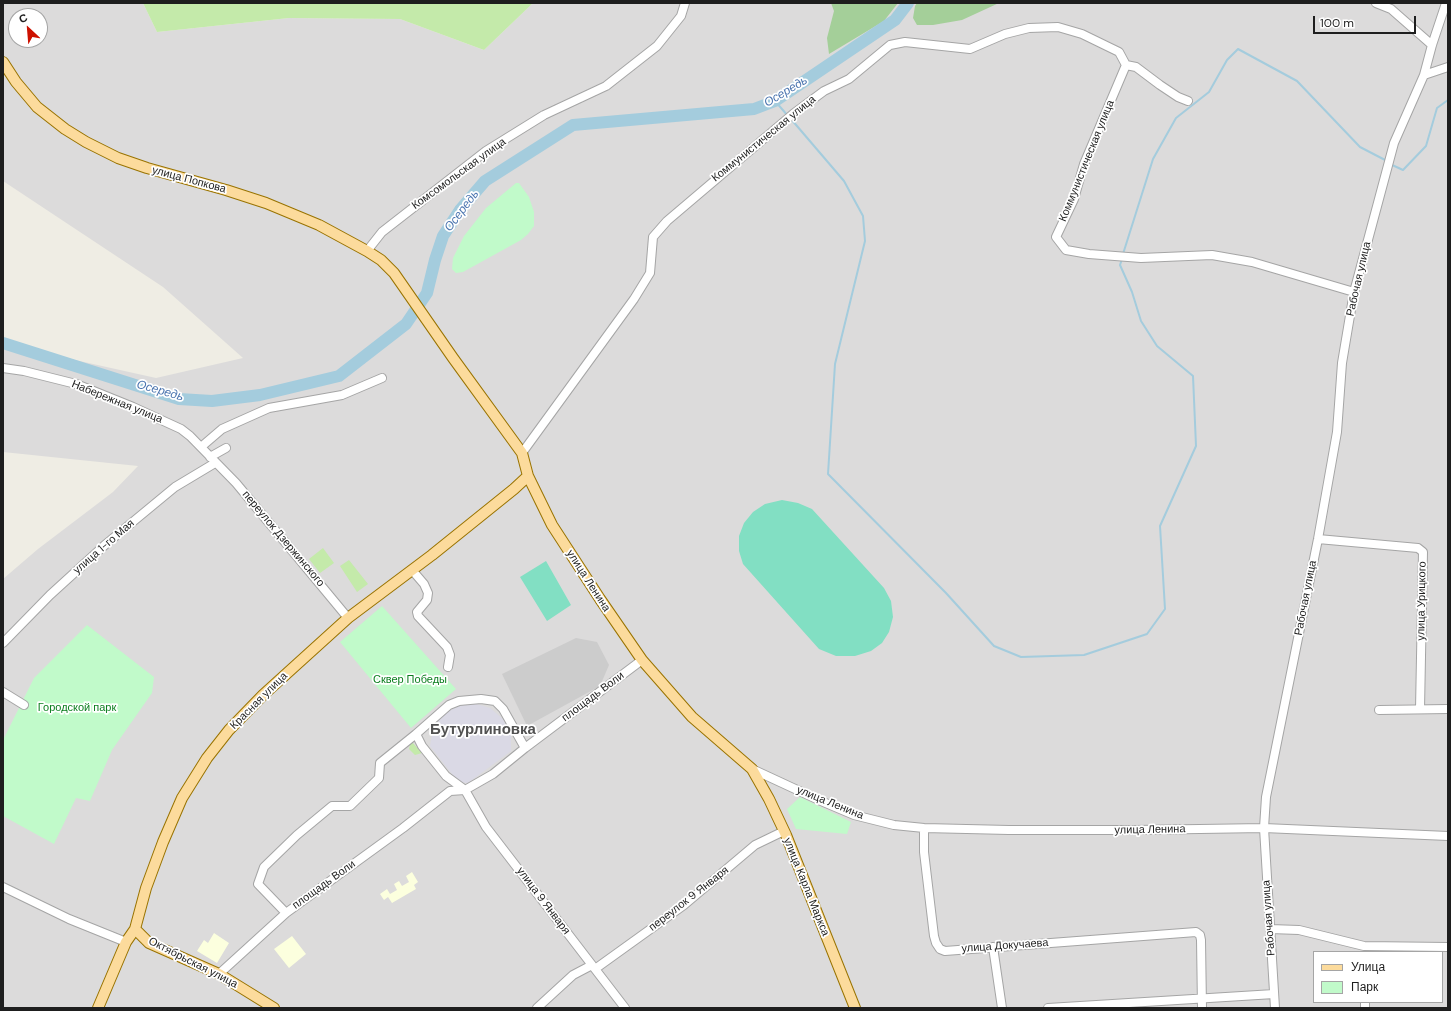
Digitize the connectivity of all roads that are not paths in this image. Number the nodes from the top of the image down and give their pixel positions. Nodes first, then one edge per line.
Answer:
1 (685, 3) edge
2 (1376, 3) edge
3 (1446, 3) edge
4 (1432, 45) junction
5 (3, 62) edge
6 (1126, 65) junction
7 (1448, 67) edge
8 (1424, 75) junction
9 (1188, 101) dead end
10 (367, 251) junction
11 (1354, 292) junction
12 (439, 339) joint
13 (3, 368) edge
14 (382, 378) dead end
15 (201, 447) junction
16 (226, 448) dead end
17 (522, 453) junction
18 (213, 460) junction
19 (528, 476) junction
20 (1318, 540) junction
21 (412, 570) junction
22 (348, 618) junction
23 (3, 643) edge
24 (642, 660) junction
25 (448, 667) dead end
26 (3, 692) edge
27 (24, 705) dead end
28 (1379, 710) dead end
29 (1420, 710) junction
30 (1448, 710) edge
31 (416, 734) junction
32 (524, 748) junction
33 (752, 769) junction
34 (465, 790) junction
35 (924, 828) junction
36 (1264, 828) junction
37 (784, 831) junction
38 (1448, 836) edge
39 (3, 886) edge
40 (286, 913) junction
41 (135, 929) junction
42 (1270, 929) junction
43 (126, 942) junction
44 (993, 947) junction
45 (1448, 947) edge
46 (1364, 949) edge
47 (593, 967) junction
48 (219, 974) junction
49 (1274, 994) junction
50 (1202, 998) junction
51 (1108, 1006) edge
52 (98, 1008) edge
53 (274, 1008) edge
54 (537, 1008) edge
55 (625, 1008) edge
56 (855, 1008) edge
57 (1002, 1008) edge
58 (1048, 1008) edge
59 (1202, 1008) edge
60 (1276, 1008) edge

1 - 10 street, Комсомольская улица
2 - 4 street
3 - 4 street, Рабочая улица
4 - 8 street, Рабочая улица
5 - 10 main road, улица Попкова
6 - 9 street
6 - 11 street, Коммунистическая улица
6 - 17 street, Коммунистическая улица
7 - 8 street
8 - 11 street, Рабочая улица
10 - 12 main road, улица Попкова
11 - 20 street, Рабочая улица
12 - 17 main road, улица Ленина
13 - 15 street, Набережная улица
14 - 15 street
15 - 18 street, Набережная улица
16 - 18 street, улица 1-го Мая
17 - 19 main road, улица Ленина
18 - 22 street, переулок Дзержинского
18 - 23 street, улица 1-го Мая
19 - 21 main road, Красная улица
19 - 24 main road, улица Ленина
20 - 29 street, улица Урицкого
20 - 36 street, Рабочая улица
21 - 22 main road, Красная улица
21 - 25 street
22 - 41 main road, Красная улица
24 - 32 street, площадь Воли
24 - 33 main road, улица Ленина
26 - 27 street
28 - 29 street
29 - 30 street
31 - 32 street, площадь Воли
31 - 34 street
31 - 40 street, площадь Воли
32 - 34 street, площадь Воли
33 - 35 street, улица Ленина
33 - 37 main road, улица Карла Маркса
34 - 40 street, площадь Воли
34 - 47 street, улица 9 Января
35 - 36 street, улица Ленина
35 - 44 street, улица Докучаева
36 - 38 street, улица Ленина
36 - 42 street, Рабочая улица
37 - 47 street, переулок 9 Января
37 - 56 main road, улица Карла Маркса
39 - 43 street
40 - 48 street
41 - 43 main road, Красная улица
41 - 48 main road, Октябрьская улица
42 - 46 street
42 - 49 street, Рабочая улица
43 - 52 main road, Красная улица
44 - 50 street, улица Докучаева
44 - 57 street
45 - 46 street
47 - 54 street, переулок 9 Января
47 - 55 street, улица 9 Января
48 - 53 main road, Октябрьская улица
49 - 50 street
49 - 60 street, Рабочая улица
50 - 51 street
50 - 59 street
51 - 58 street

